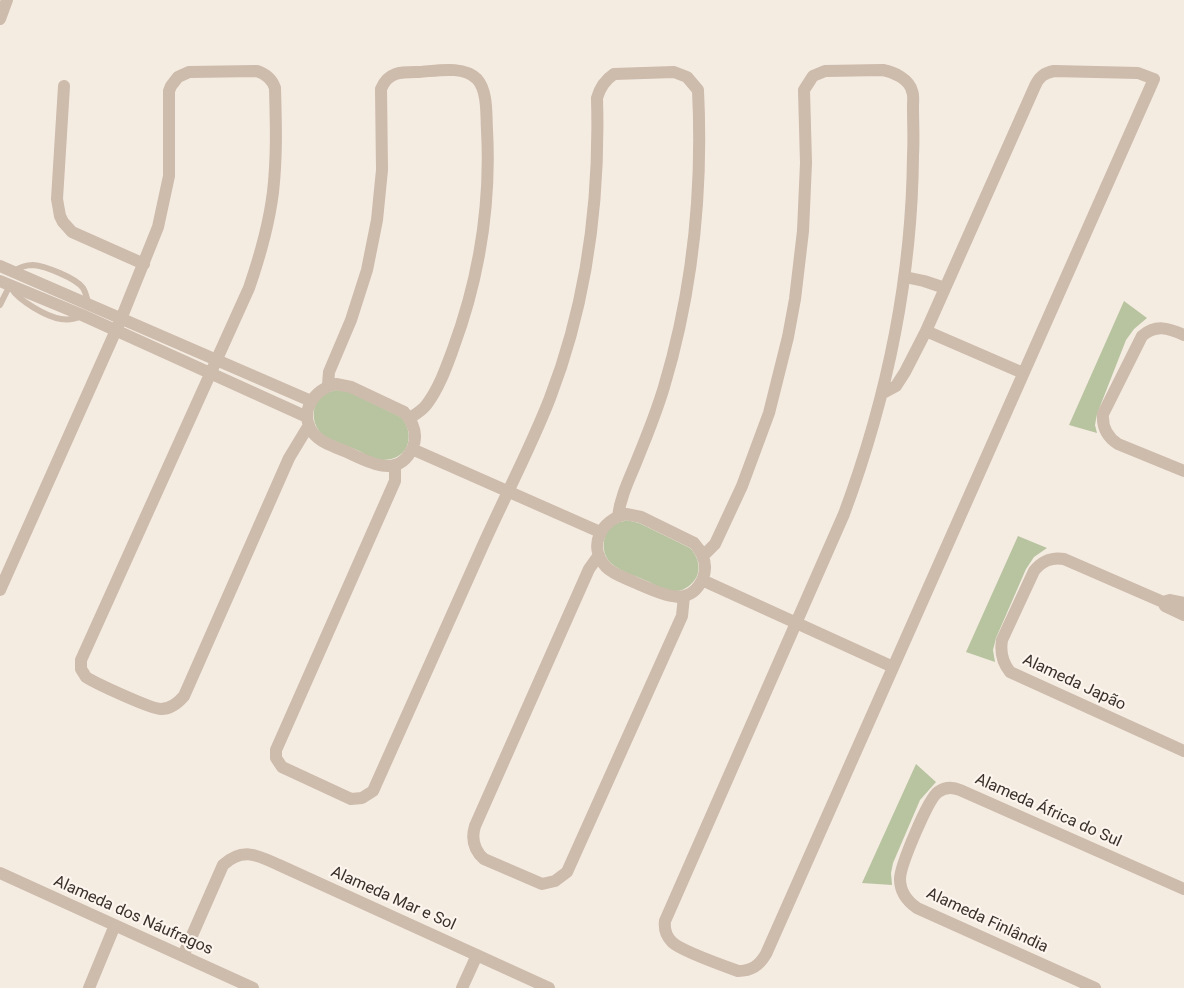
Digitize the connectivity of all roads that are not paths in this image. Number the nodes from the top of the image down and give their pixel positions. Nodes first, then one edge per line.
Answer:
1 (7, 0) edge
2 (0, 19) edge
3 (64, 86) dead end
4 (144, 264) junction
5 (0, 266) edge
6 (14, 272) junction
7 (905, 278) junction
8 (5, 283) edge
9 (945, 288) junction
10 (88, 303) junction
11 (0, 305) edge
12 (82, 315) junction
13 (122, 319) junction
14 (116, 331) junction
15 (926, 331) junction
16 (1184, 335) edge
17 (216, 360) junction
18 (211, 373) junction
19 (1024, 373) junction
20 (328, 386) junction
21 (883, 393) junction
22 (310, 401) junction
23 (410, 418) junction
24 (308, 421) junction
25 (412, 449) junction
26 (394, 465) junction
27 (1184, 471) edge
28 (507, 491) junction
29 (618, 516) junction
30 (600, 532) junction
31 (599, 555) junction
32 (703, 556) junction
33 (702, 580) junction
34 (0, 590) edge
35 (684, 596) junction
36 (1163, 602) junction
37 (1184, 604) edge
38 (1184, 615) edge
39 (796, 623) junction
40 (894, 667) junction
41 (1184, 751) edge
42 (917, 831) joint
43 (0, 873) edge
44 (1184, 889) edge
45 (115, 925) junction
46 (476, 955) junction
47 (183, 956) junction
48 (89, 988) edge
49 (253, 988) edge
50 (462, 988) edge
51 (550, 988) edge
52 (1095, 988) edge

1 - 2 street
3 - 4 street
4 - 13 street
4 - 17 street
5 - 6 street
6 - 8 street
6 - 10 street
7 - 9 street
7 - 21 street
7 - 32 street
8 - 11 lane
8 - 12 street
9 - 15 street
9 - 19 street
10 - 12 street
10 - 13 street
12 - 14 street
13 - 14 street
13 - 17 street
14 - 18 street
14 - 34 street
15 - 19 street
15 - 21 street
16 - 27 street
17 - 18 street
17 - 22 street
18 - 24 street
18 - 24 street
19 - 40 street
20 - 22 street
20 - 23 street
20 - 23 street
21 - 39 street
22 - 24 street
23 - 25 street
24 - 26 street
25 - 26 street
25 - 28 street
26 - 28 street
28 - 29 street
28 - 30 street
29 - 30 street
29 - 32 street
30 - 31 street
31 - 35 street
31 - 35 street
32 - 33 street
33 - 35 street
33 - 39 street
36 - 37 street
36 - 38 street
36 - 41 street, Alameda Japão
39 - 40 street
39 - 40 street
42 - 44 street, Alameda África do Sul
42 - 52 street, Alameda Finlândia
43 - 45 street, Alameda dos Náufragos
45 - 47 street, Alameda dos Náufragos
45 - 48 street
46 - 47 street, Alameda Mar e Sol
46 - 50 street
46 - 51 street, Alameda Mar e Sol
47 - 49 street, Alameda dos Náufragos

